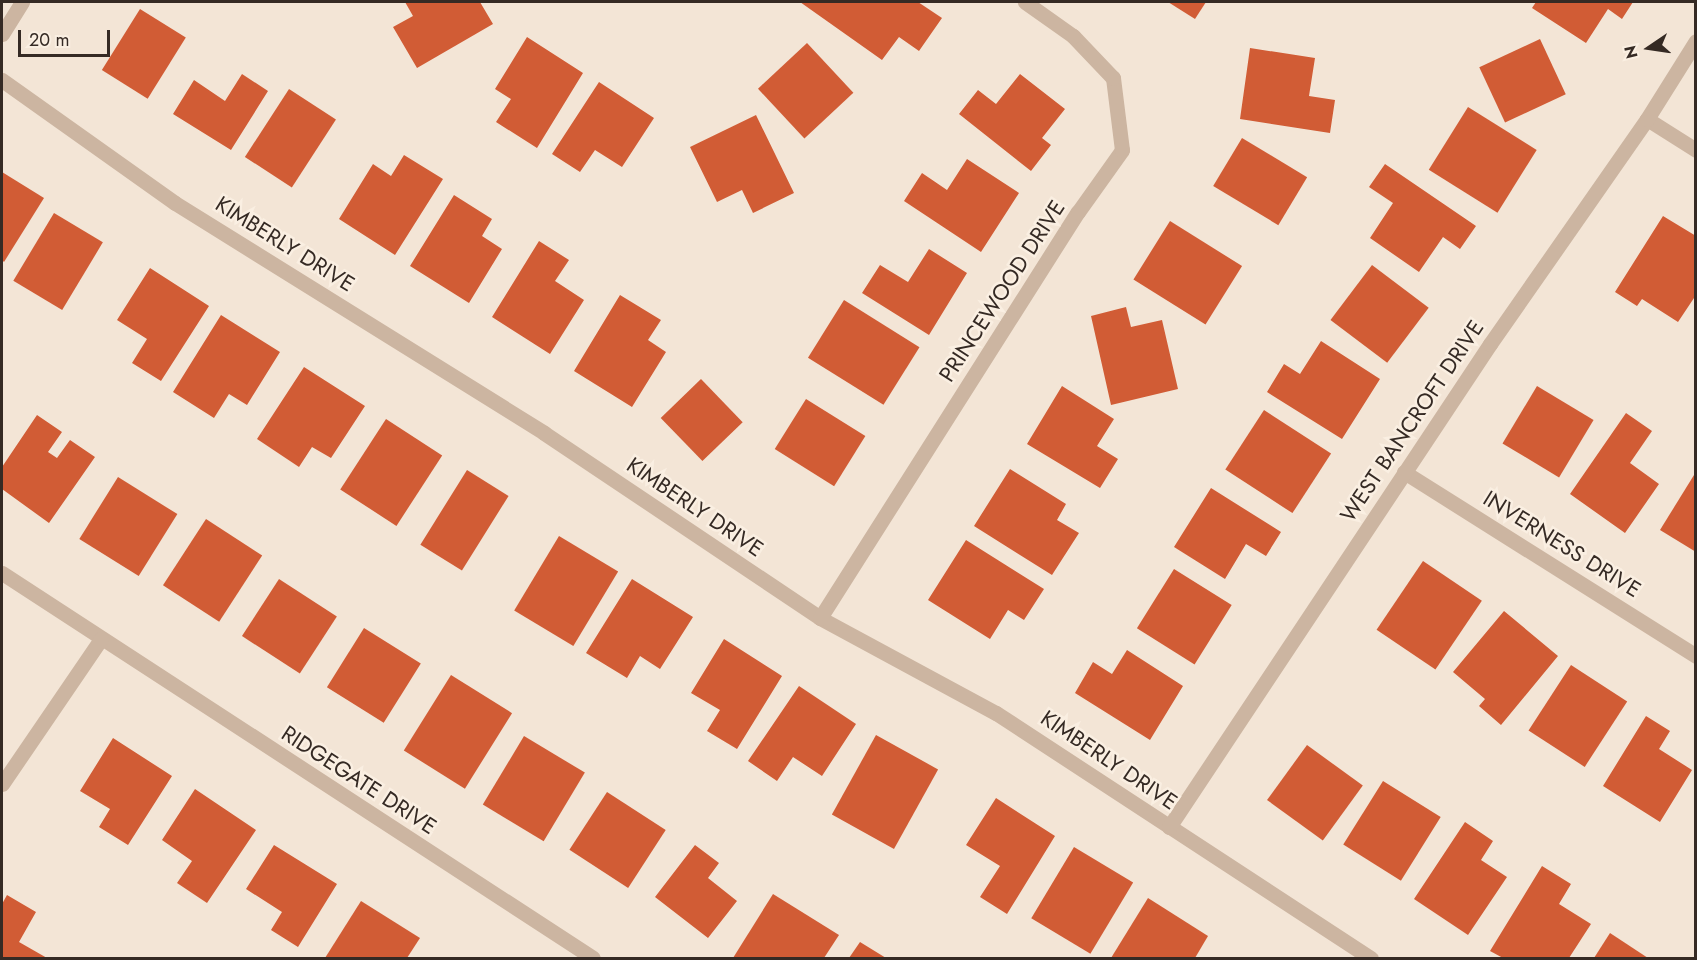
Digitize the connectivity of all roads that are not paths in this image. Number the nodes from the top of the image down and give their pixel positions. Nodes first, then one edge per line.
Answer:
1 (22, 2) edge
2 (1025, 2) edge
3 (2, 33) edge
4 (1695, 41) edge
5 (2, 80) edge
6 (1647, 119) junction
7 (1695, 150) edge
8 (1404, 472) junction
9 (2, 573) edge
10 (820, 618) junction
11 (101, 639) junction
12 (1695, 656) edge
13 (2, 784) edge
14 (1169, 827) junction
15 (593, 958) edge
16 (1371, 958) edge

1 - 3 street
2 - 10 street, PRINCEWOOD DRIVE
4 - 6 street, WEST BANCROFT DRIVE
5 - 10 street, KIMBERLY DRIVE
6 - 7 street
6 - 8 street, WEST BANCROFT DRIVE
8 - 12 street, INVERNESS DRIVE
8 - 14 street, WEST BANCROFT DRIVE
9 - 11 street, RIDGEGATE DRIVE
10 - 14 street, KIMBERLY DRIVE
11 - 13 street
11 - 15 street, RIDGEGATE DRIVE
14 - 16 street, KIMBERLY DRIVE

